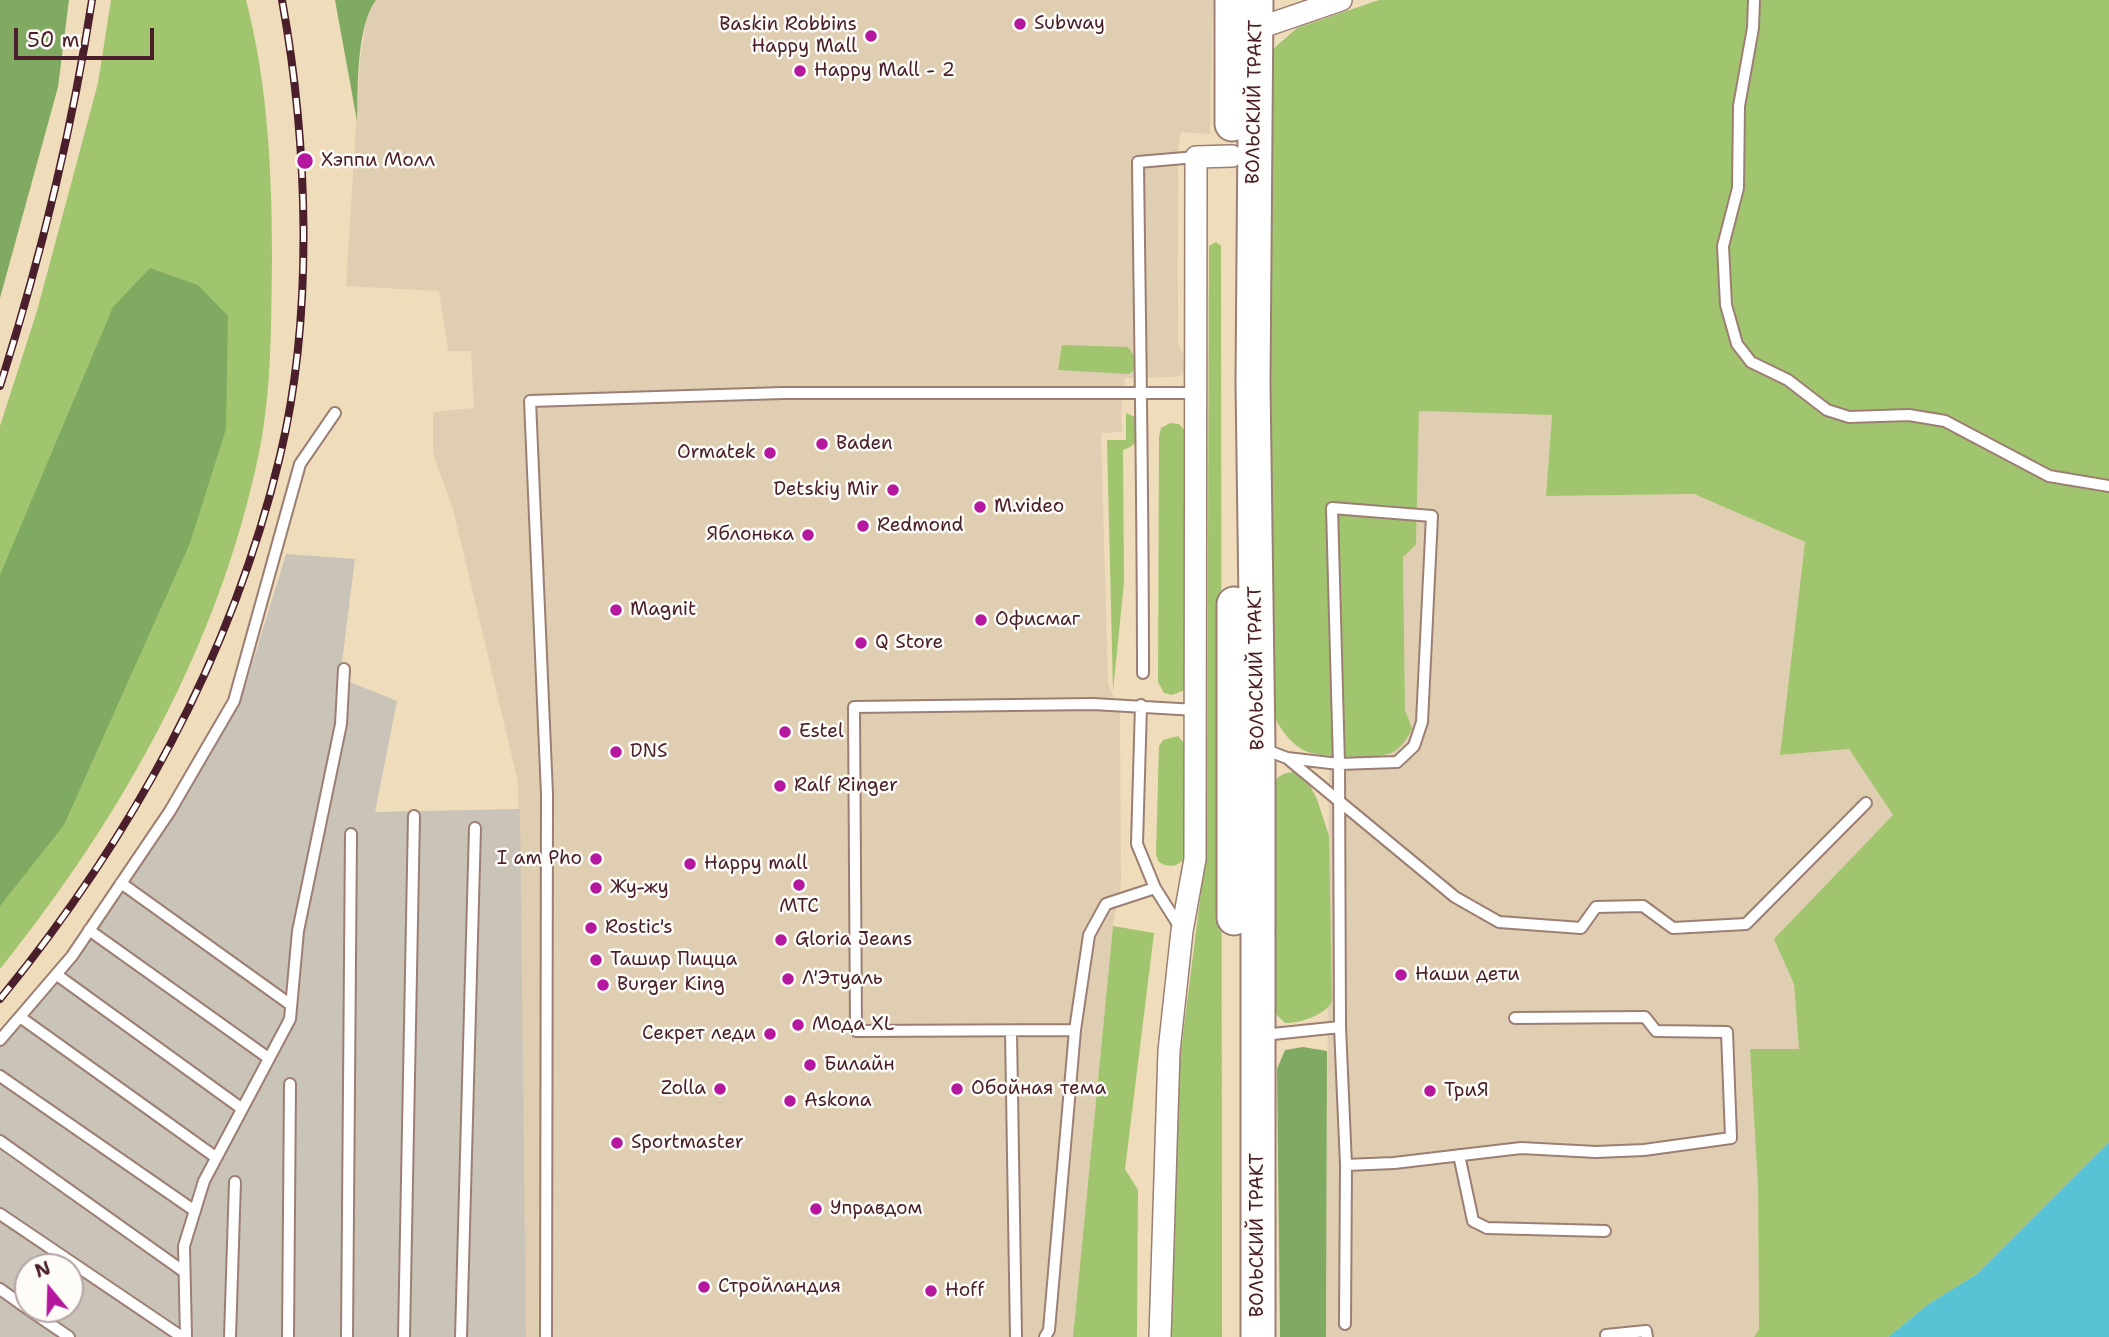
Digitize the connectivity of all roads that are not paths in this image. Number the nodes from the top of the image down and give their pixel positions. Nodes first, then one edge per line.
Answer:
1 (1232, 0) edge
2 (1341, 0) edge
3 (1754, 0) edge
4 (1256, 15) edge
5 (1232, 156) junction
6 (1196, 157) junction
7 (1143, 391) junction
8 (1196, 393) junction
9 (335, 413) dead end
10 (2109, 486) edge
11 (344, 669) dead end
12 (1143, 673) dead end
13 (1141, 705) junction
14 (1196, 710) junction
15 (1273, 752) junction
16 (1339, 764) junction
17 (1866, 803) dead end
18 (1340, 804) junction
19 (414, 816) dead end
20 (475, 828) dead end
21 (351, 834) dead end
22 (121, 883) junction
23 (1155, 888) junction
24 (89, 930) junction
25 (1182, 931) junction
26 (57, 975) junction
27 (292, 1005) junction
28 (20, 1017) junction
29 (1515, 1018) dead end
30 (1340, 1027) junction
31 (1075, 1030) junction
32 (1011, 1031) junction
33 (1256, 1035) junction
34 (0, 1040) edge
35 (267, 1057) junction
36 (0, 1076) edge
37 (290, 1084) dead end
38 (241, 1108) junction
39 (0, 1141) edge
40 (1459, 1155) junction
41 (214, 1156) junction
42 (1346, 1165) junction
43 (235, 1182) dead end
44 (195, 1211) junction
45 (0, 1214) edge
46 (1605, 1231) dead end
47 (183, 1271) junction
48 (48, 1323) edge
49 (1345, 1324) dead end
50 (1606, 1335) dead end
51 (69, 1337) edge
52 (184, 1337) edge
53 (230, 1337) edge
54 (288, 1337) edge
55 (347, 1337) edge
56 (404, 1337) edge
57 (461, 1337) edge
58 (546, 1337) edge
59 (1016, 1337) edge
60 (1045, 1337) edge
61 (1160, 1337) edge
62 (1236, 1337) edge
63 (1258, 1337) edge
64 (1647, 1337) edge

1 - 5 main road, ВОЛЬСКИЙ ТРАКТ
2 - 4 street
3 - 10 lane
4 - 15 main road, ВОЛЬСКИЙ ТРАКТ
5 - 6 street
5 - 62 main road, ВОЛЬСКИЙ ТРАКТ
6 - 7 lane
6 - 8 street
7 - 8 lane
7 - 12 lane
7 - 58 lane
8 - 14 street
9 - 22 lane
11 - 27 lane
13 - 14 lane
13 - 23 lane
13 - 32 lane
14 - 25 street
15 - 16 lane
15 - 18 lane
15 - 33 main road, ВОЛЬСКИЙ ТРАКТ
16 - 16 lane
16 - 18 lane
17 - 18 lane
18 - 30 lane
19 - 56 lane
20 - 57 lane
21 - 55 lane
22 - 24 lane
22 - 27 lane
23 - 25 lane
23 - 31 lane
24 - 26 lane
24 - 35 lane
25 - 61 street
26 - 28 lane
26 - 38 lane
27 - 35 lane
28 - 34 lane
28 - 41 lane
29 - 40 lane
30 - 33 lane
30 - 42 lane
31 - 32 lane
31 - 60 lane
32 - 59 lane
33 - 63 main road, ВОЛЬСКИЙ ТРАКТ
35 - 38 lane
36 - 44 lane
37 - 54 lane
38 - 41 lane
39 - 47 lane
40 - 42 lane
40 - 46 lane
41 - 44 lane
42 - 49 lane
43 - 53 lane
44 - 47 lane
45 - 52 lane
47 - 52 lane
48 - 51 lane
50 - 64 lane

